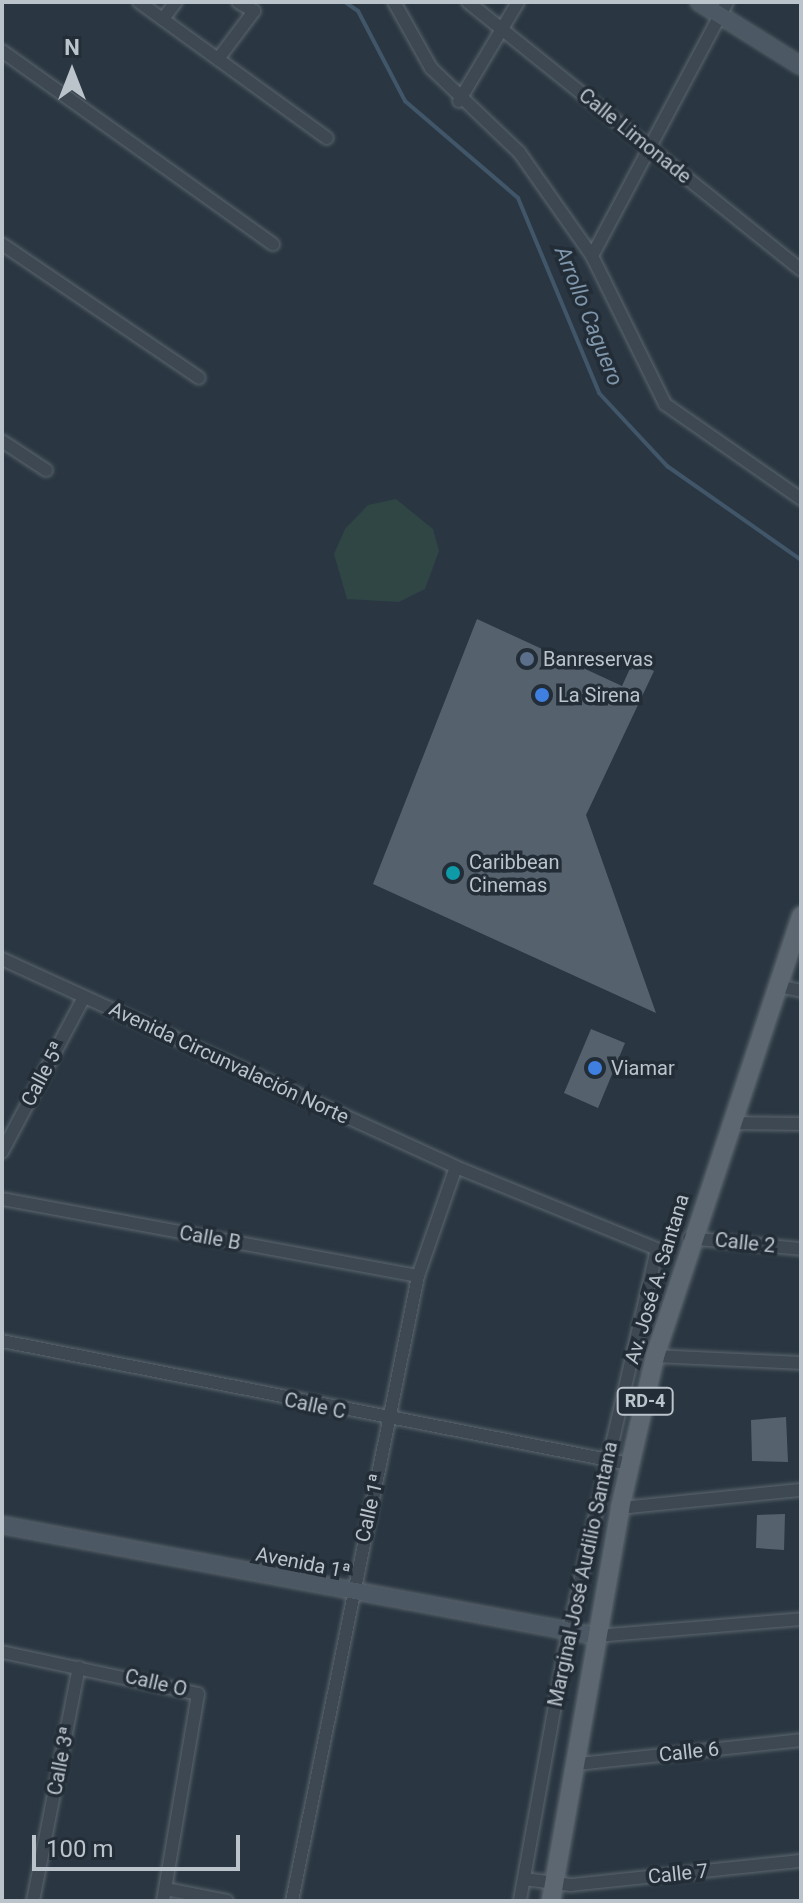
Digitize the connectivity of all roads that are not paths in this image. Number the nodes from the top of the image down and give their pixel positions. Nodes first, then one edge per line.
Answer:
1 (139, 2) edge
2 (176, 2) edge
3 (238, 2) edge
4 (394, 2) edge
5 (468, 2) edge
6 (518, 2) edge
7 (699, 2) edge
8 (724, 9) edge
9 (163, 19) junction
10 (502, 29) junction
11 (2, 51) edge
12 (218, 59) junction
13 (801, 66) edge
14 (459, 101) junction
15 (327, 138) dead end
16 (650, 148) junction
17 (2, 244) edge
18 (273, 244) dead end
19 (592, 256) junction
20 (801, 270) edge
21 (199, 378) dead end
22 (2, 441) edge
23 (46, 470) dead end
24 (800, 493) edge
25 (801, 916) edge
26 (2, 959) edge
27 (778, 986) junction
28 (801, 991) edge
29 (84, 997) junction
30 (730, 1123) junction
31 (801, 1124) edge
32 (2, 1152) edge
33 (456, 1167) junction
34 (2, 1199) edge
35 (689, 1238) junction
36 (657, 1249) joint
37 (801, 1249) edge
38 (418, 1276) junction
39 (2, 1341) edge
40 (655, 1356) junction
41 (801, 1363) edge
42 (391, 1422) junction
43 (606, 1460) junction
44 (629, 1464) junction
45 (801, 1490) edge
46 (620, 1508) junction
47 (2, 1525) edge
48 (350, 1592) junction
49 (801, 1619) edge
50 (568, 1633) junction
51 (596, 1636) junction
52 (2, 1652) edge
53 (79, 1667) junction
54 (801, 1740) edge
55 (578, 1764) junction
56 (801, 1861) edge
57 (524, 1879) junction
58 (553, 1893) edge
59 (164, 1895) edge
60 (33, 1901) edge
61 (227, 1901) edge
62 (292, 1901) edge
63 (520, 1901) edge

1 - 9 street
2 - 9 street
3 - 12 street
4 - 14 street
5 - 10 street, Calle Limonade
6 - 10 street
7 - 8 street
8 - 13 street
8 - 16 street
9 - 12 street
10 - 14 street
10 - 16 street, Calle Limonade
11 - 18 street
12 - 15 street
14 - 19 street
16 - 19 street
16 - 20 street, Calle Limonade
17 - 21 street
19 - 24 street
22 - 23 street
25 - 27 main road, Av. José A. Santana / RD-4
26 - 29 street, Avenida Circunvalación Norte
27 - 28 street
27 - 30 main road, Av. José A. Santana / RD-4
29 - 32 street, Calle 5ª
29 - 33 street, Avenida Circunvalación Norte
30 - 31 street
30 - 35 main road, Av. José A. Santana / RD-4
33 - 36 street, Avenida Circunvalación Norte
33 - 38 street, Calle 1ª
34 - 38 street, Calle B
35 - 37 street, Calle 2
35 - 40 main road, Av. José A. Santana / RD-4
36 - 43 street, Marginal José Audilio Santana
38 - 42 street, Calle 1ª
39 - 42 street, Calle C
40 - 41 street
40 - 44 main road, Av. José A. Santana / RD-4
42 - 43 street, Calle C
42 - 48 street, Calle 1ª
43 - 44 street, Calle C
43 - 50 street, Marginal José Audilio Santana
44 - 46 main road, Av. José A. Santana / RD-4
45 - 46 street
46 - 51 main road, Av. José A. Santana / RD-4
47 - 48 street, Avenida 1ª
48 - 50 street, Avenida 1ª
48 - 62 street, Calle 1ª
49 - 51 street
50 - 51 street, Avenida 1ª
50 - 57 street, Marginal José Audilio Santana
51 - 55 main road, Av. José A. Santana / RD-4
52 - 53 street, Calle O
53 - 59 street, Calle O
53 - 60 street, Calle 3ª
54 - 55 street, Calle 6
55 - 58 main road, Av. José A. Santana / RD-4
56 - 58 street, Calle 7
57 - 58 street, Calle 7
57 - 63 street, Marginal José Audilio Santana
59 - 61 street

